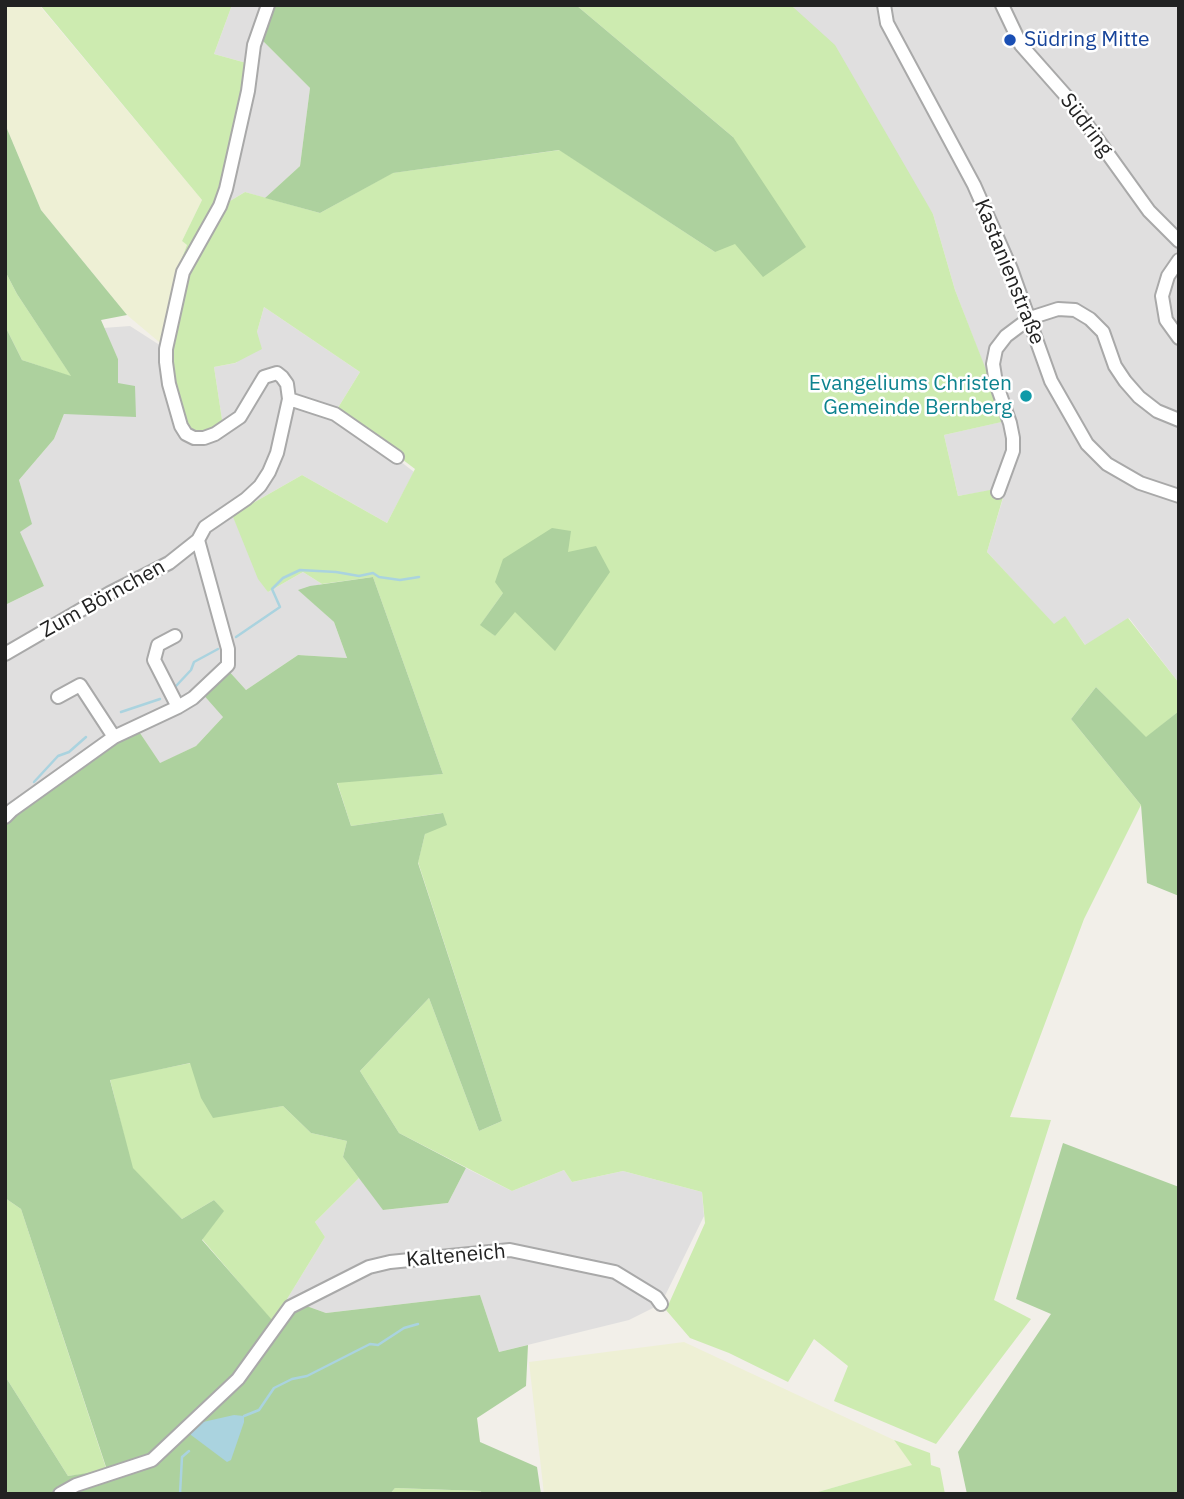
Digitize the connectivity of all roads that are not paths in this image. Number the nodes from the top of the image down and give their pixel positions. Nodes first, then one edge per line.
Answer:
1 (268, 5) edge
2 (884, 5) edge
3 (1002, 5) edge
4 (1179, 241) edge
5 (1179, 260) edge
6 (1030, 318) junction
7 (1179, 338) edge
8 (289, 399) junction
9 (1179, 420) edge
10 (397, 457) dead end
11 (998, 492) dead end
12 (1179, 496) edge
13 (198, 540) junction
14 (174, 636) dead end
15 (5, 653) edge
16 (58, 696) dead end
17 (178, 707) junction
18 (114, 737) junction
19 (5, 817) edge
20 (661, 1304) dead end
21 (60, 1494) edge

1 - 8 street
2 - 6 street, Kastanienstraße
3 - 4 street, Südring
5 - 7 street
6 - 9 street
6 - 11 street
6 - 12 street, Kastanienstraße
8 - 10 street
8 - 13 street, Zum Börnchen
13 - 15 street, Zum Börnchen
13 - 17 street
14 - 17 street
16 - 18 street
17 - 18 street
18 - 19 street
20 - 21 street, Kalteneich

